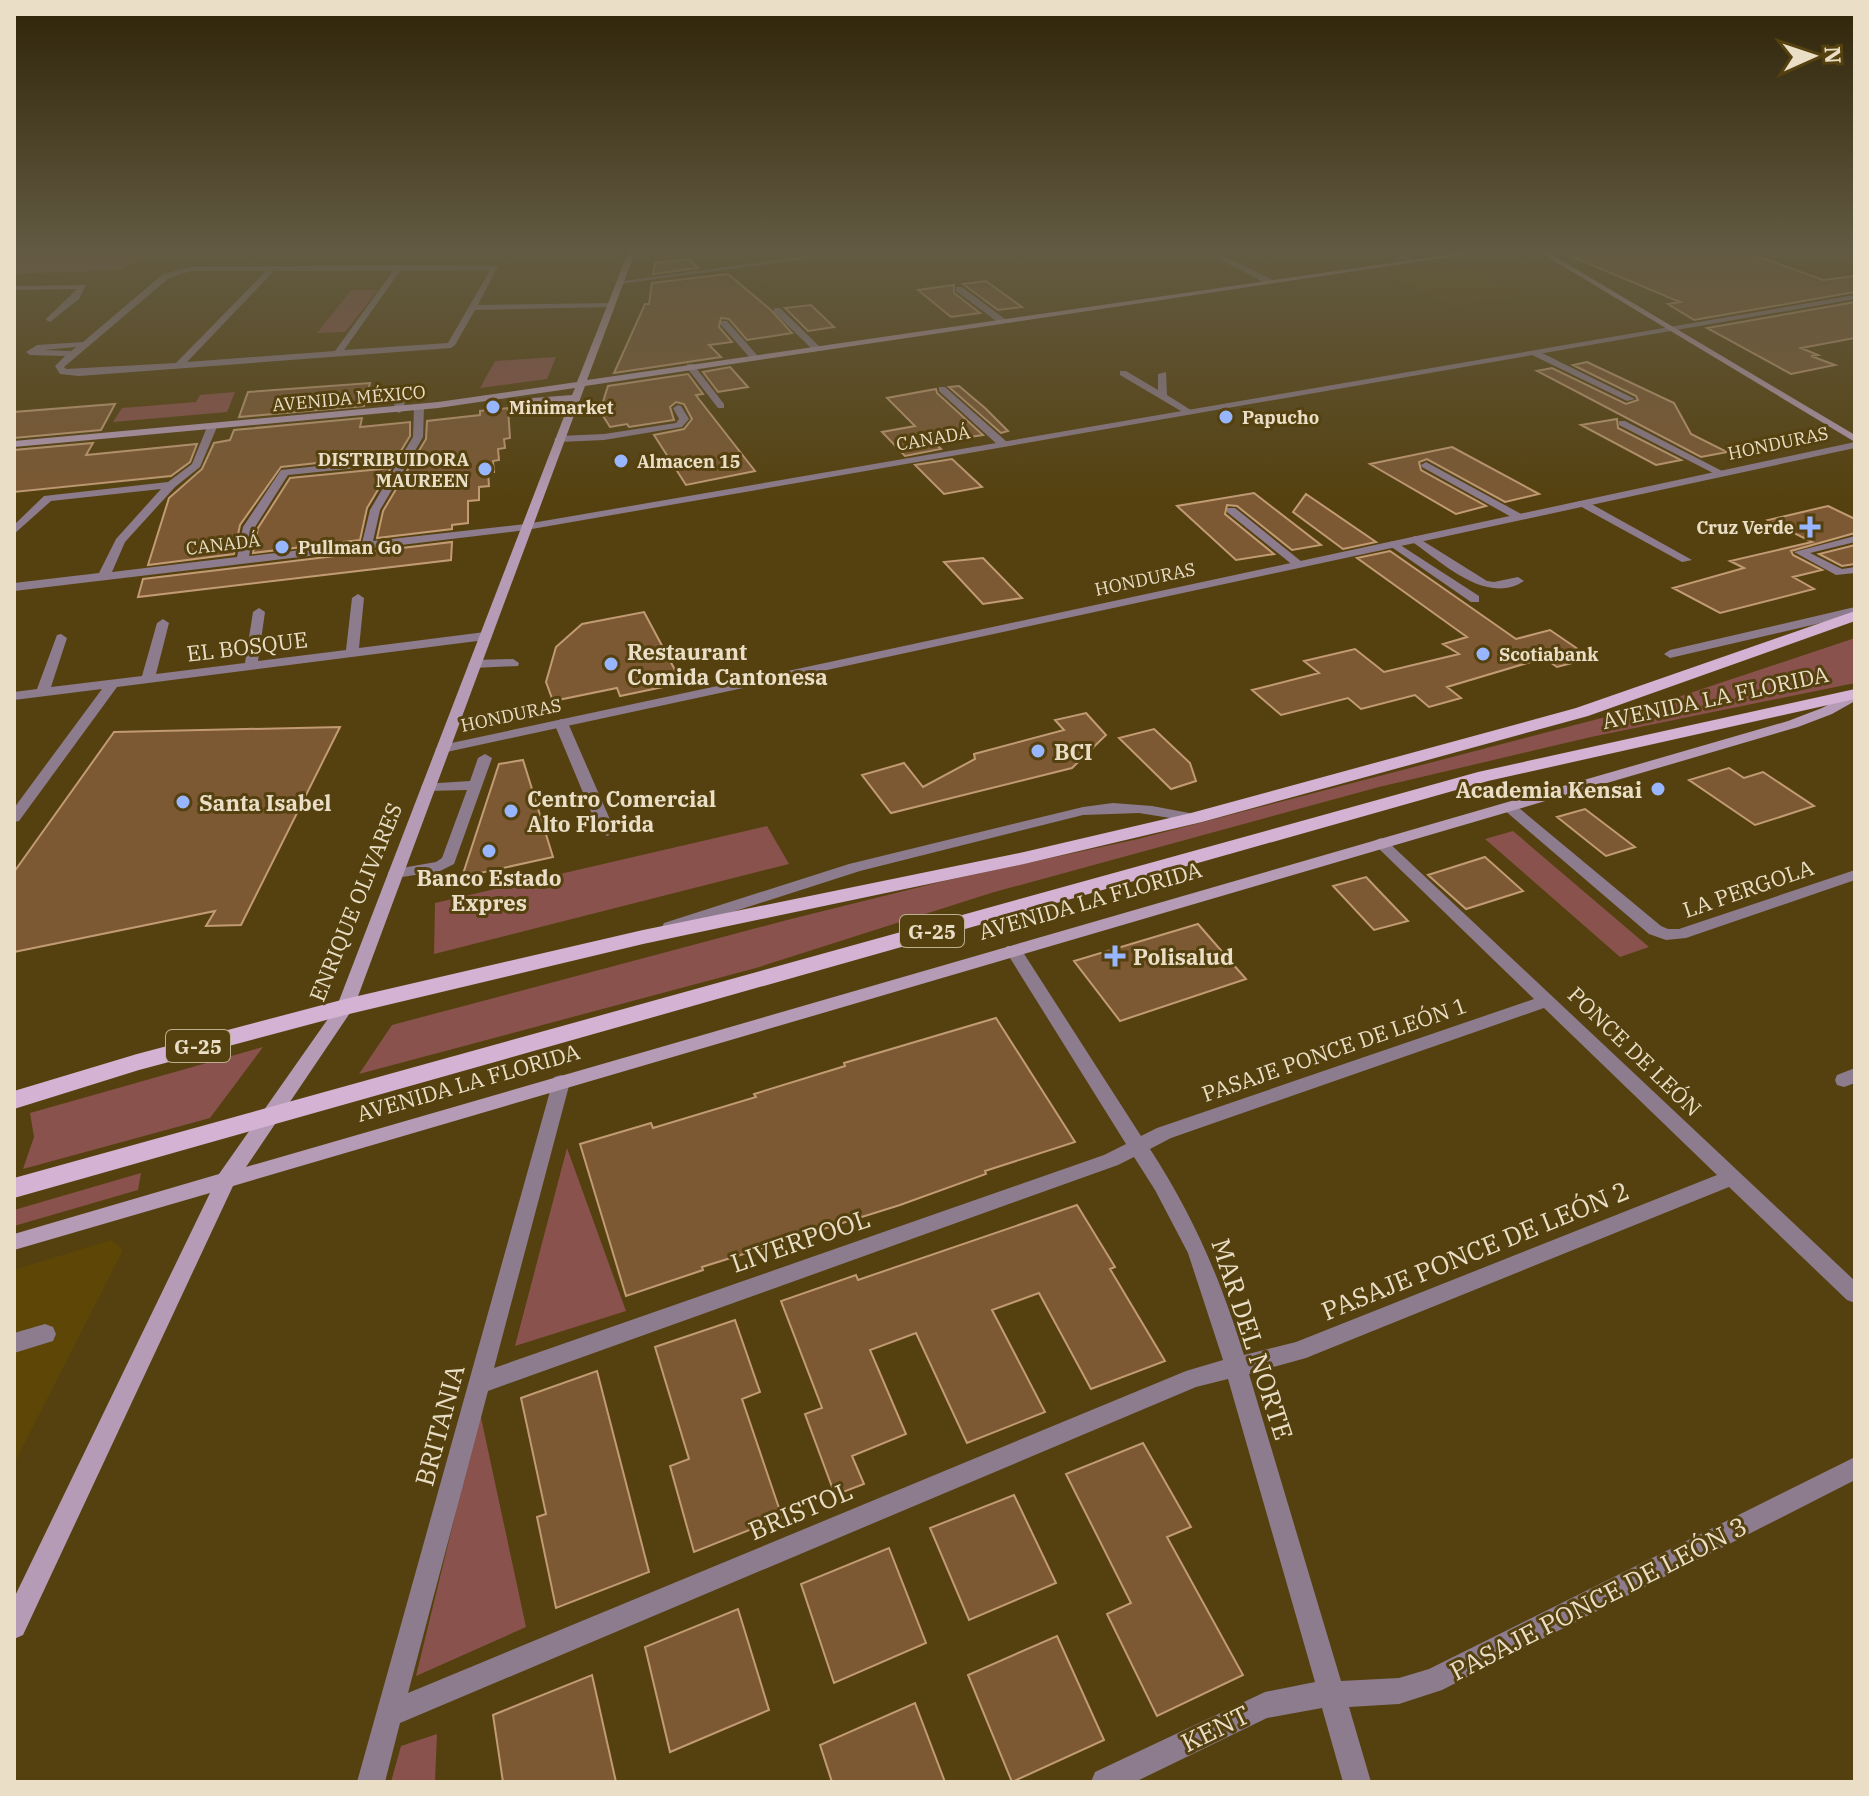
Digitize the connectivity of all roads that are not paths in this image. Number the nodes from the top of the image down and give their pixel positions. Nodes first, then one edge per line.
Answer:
1 (97, 334) edge
2 (209, 334) edge
3 (352, 334) edge
4 (457, 334) edge
5 (599, 334) edge
6 (734, 334) edge
7 (801, 334) edge
8 (914, 334) edge
9 (1644, 334) edge
10 (1679, 334) edge
11 (85, 344) junction
12 (816, 348) junction
13 (338, 353) junction
14 (1535, 353) junction
15 (73, 354) junction
16 (754, 357) junction
17 (179, 365) junction
18 (690, 366) junction
19 (1123, 373) dead end
20 (1163, 374) dead end
21 (581, 382) junction
22 (942, 389) dead end
23 (1163, 395) junction
24 (400, 397) dead end
25 (575, 398) junction
26 (1630, 399) dead end
27 (459, 402) junction
28 (721, 406) dead end
29 (419, 408) junction
30 (678, 408) dead end
31 (399, 410) junction
32 (1189, 412) junction
33 (1622, 423) dead end
34 (212, 427) junction
35 (559, 439) junction
36 (1855, 442) edge
37 (14, 444) edge
38 (1003, 444) junction
39 (403, 460) junction
40 (1426, 465) dead end
41 (1721, 473) junction
42 (171, 485) junction
43 (1582, 503) junction
44 (1231, 510) dead end
45 (1519, 517) junction
46 (526, 527) junction
47 (14, 531) edge
48 (1415, 539) junction
49 (1855, 539) edge
50 (1394, 544) junction
51 (367, 545) junction
52 (242, 560) junction
53 (1686, 560) dead end
54 (1298, 564) junction
55 (1855, 570) edge
56 (104, 576) junction
57 (1518, 581) dead end
58 (14, 587) edge
59 (358, 598) dead end
60 (1475, 599) dead end
61 (259, 612) dead end
62 (1855, 613) edge
63 (163, 623) dead end
64 (485, 636) junction
65 (61, 638) dead end
66 (352, 653) junction
67 (1670, 654) dead end
68 (513, 663) dead end
69 (474, 664) junction
70 (251, 666) junction
71 (148, 679) junction
72 (112, 684) junction
73 (42, 693) junction
74 (1855, 695) edge
75 (14, 696) edge
76 (561, 723) junction
77 (442, 749) junction
78 (485, 758) dead end
79 (476, 785) junction
80 (428, 787) junction
81 (1508, 806) junction
82 (14, 818) edge
83 (1195, 818) junction
84 (607, 831) dead end
85 (1381, 843) junction
86 (396, 873) junction
87 (1855, 875) edge
88 (643, 937) junction
89 (1013, 950) junction
90 (1547, 1001) junction
91 (345, 1007) junction
92 (561, 1082) junction
93 (14, 1098) edge
94 (268, 1117) junction
95 (1138, 1146) junction
96 (1733, 1177) junction
97 (226, 1180) junction
98 (14, 1188) edge
99 (14, 1242) edge
100 (1855, 1294) edge
101 (45, 1334) dead end
102 (14, 1343) edge
103 (1236, 1367) junction
104 (479, 1384) junction
105 (1855, 1468) edge
106 (23, 1591) edge
107 (14, 1626) edge
108 (1332, 1696) junction
109 (390, 1714) junction
110 (371, 1782) edge
111 (1105, 1782) edge
112 (1357, 1782) edge

1 - 11 street
2 - 17 street
3 - 13 street
4 - 13 street
5 - 21 street, ENRIQUE OLIVARES
6 - 16 street
7 - 12 street
8 - 12 street, AVENIDA MÉXICO
9 - 14 street, CANADÁ
10 - 36 street
11 - 15 street
11 - 15 street
12 - 16 street, AVENIDA MÉXICO
13 - 17 street
14 - 26 street
14 - 32 street, CANADÁ
15 - 17 street
16 - 18 street, AVENIDA MÉXICO
18 - 21 street, AVENIDA MÉXICO
18 - 28 street
19 - 23 street
20 - 23 street
21 - 25 street, ENRIQUE OLIVARES
21 - 27 street, AVENIDA MÉXICO
22 - 38 street
23 - 32 street
24 - 31 street
25 - 27 street
25 - 35 street, ENRIQUE OLIVARES
27 - 29 street, AVENIDA MÉXICO
29 - 31 street, AVENIDA MÉXICO
29 - 39 street
30 - 35 street
31 - 34 street, AVENIDA MÉXICO
32 - 38 street, CANADÁ
33 - 41 street
34 - 37 street, AVENIDA MÉXICO
34 - 42 street
35 - 46 street, ENRIQUE OLIVARES
36 - 41 street, HONDURAS
38 - 46 street, CANADÁ
39 - 51 street
39 - 52 street
40 - 45 street
41 - 43 street, HONDURAS
42 - 47 street
42 - 56 street
43 - 45 street, HONDURAS
43 - 53 street
44 - 54 street
45 - 48 street, HONDURAS
46 - 51 street, CANADÁ
46 - 64 street, ENRIQUE OLIVARES
48 - 50 street, HONDURAS
48 - 57 street
49 - 55 street
50 - 54 street, HONDURAS
50 - 60 street
51 - 52 street, CANADÁ
52 - 56 street, CANADÁ
54 - 76 street, HONDURAS
56 - 58 street, CANADÁ
59 - 66 street
61 - 70 street
62 - 67 street
62 - 83 main road, AVENIDA LA FLORIDA / G-25
63 - 71 street
64 - 66 street, EL BOSQUE
64 - 69 street, ENRIQUE OLIVARES
65 - 73 street
66 - 70 street, EL BOSQUE
68 - 69 street
69 - 77 street, ENRIQUE OLIVARES
70 - 71 street, EL BOSQUE
71 - 72 street, EL BOSQUE
72 - 73 street, EL BOSQUE
72 - 82 street
73 - 75 street, EL BOSQUE
74 - 81 street, AVENIDA LA FLORIDA
74 - 94 main road, AVENIDA LA FLORIDA / G-25
76 - 77 street, HONDURAS
76 - 84 street
77 - 80 street, ENRIQUE OLIVARES
78 - 79 street
79 - 80 street
79 - 86 street
80 - 86 street, ENRIQUE OLIVARES
81 - 85 street, AVENIDA LA FLORIDA
81 - 87 street, LA PERGOLA
83 - 88 main road, AVENIDA LA FLORIDA / G-25
83 - 88 street
85 - 89 street, AVENIDA LA FLORIDA
85 - 90 street, PONCE DE LEÓN
86 - 91 street, ENRIQUE OLIVARES
88 - 91 main road, AVENIDA LA FLORIDA / G-25
89 - 92 street, AVENIDA LA FLORIDA
89 - 95 street, MAR DEL NORTE
90 - 95 street, PASAJE PONCE DE LEÓN 1
90 - 96 street, PONCE DE LEÓN
91 - 93 main road, AVENIDA LA FLORIDA / G-25
91 - 94 street, ENRIQUE OLIVARES
92 - 97 street, AVENIDA LA FLORIDA
92 - 104 street, BRITANIA
94 - 97 street, ENRIQUE OLIVARES
94 - 98 main road, AVENIDA LA FLORIDA / G-25
95 - 103 street, MAR DEL NORTE
95 - 104 street, LIVERPOOL
96 - 100 street, PONCE DE LEÓN
96 - 103 street, PASAJE PONCE DE LEÓN 2
97 - 99 street, AVENIDA LA FLORIDA
97 - 106 street, ENRIQUE OLIVARES
101 - 102 street
103 - 108 street, MAR DEL NORTE
103 - 109 street, BRISTOL
104 - 109 street, BRITANIA
105 - 108 street, PASAJE PONCE DE LEÓN 3
106 - 107 street, ENRIQUE OLIVARES
108 - 111 street, KENT
108 - 112 street, MAR DEL NORTE
109 - 110 street, BRITANIA

